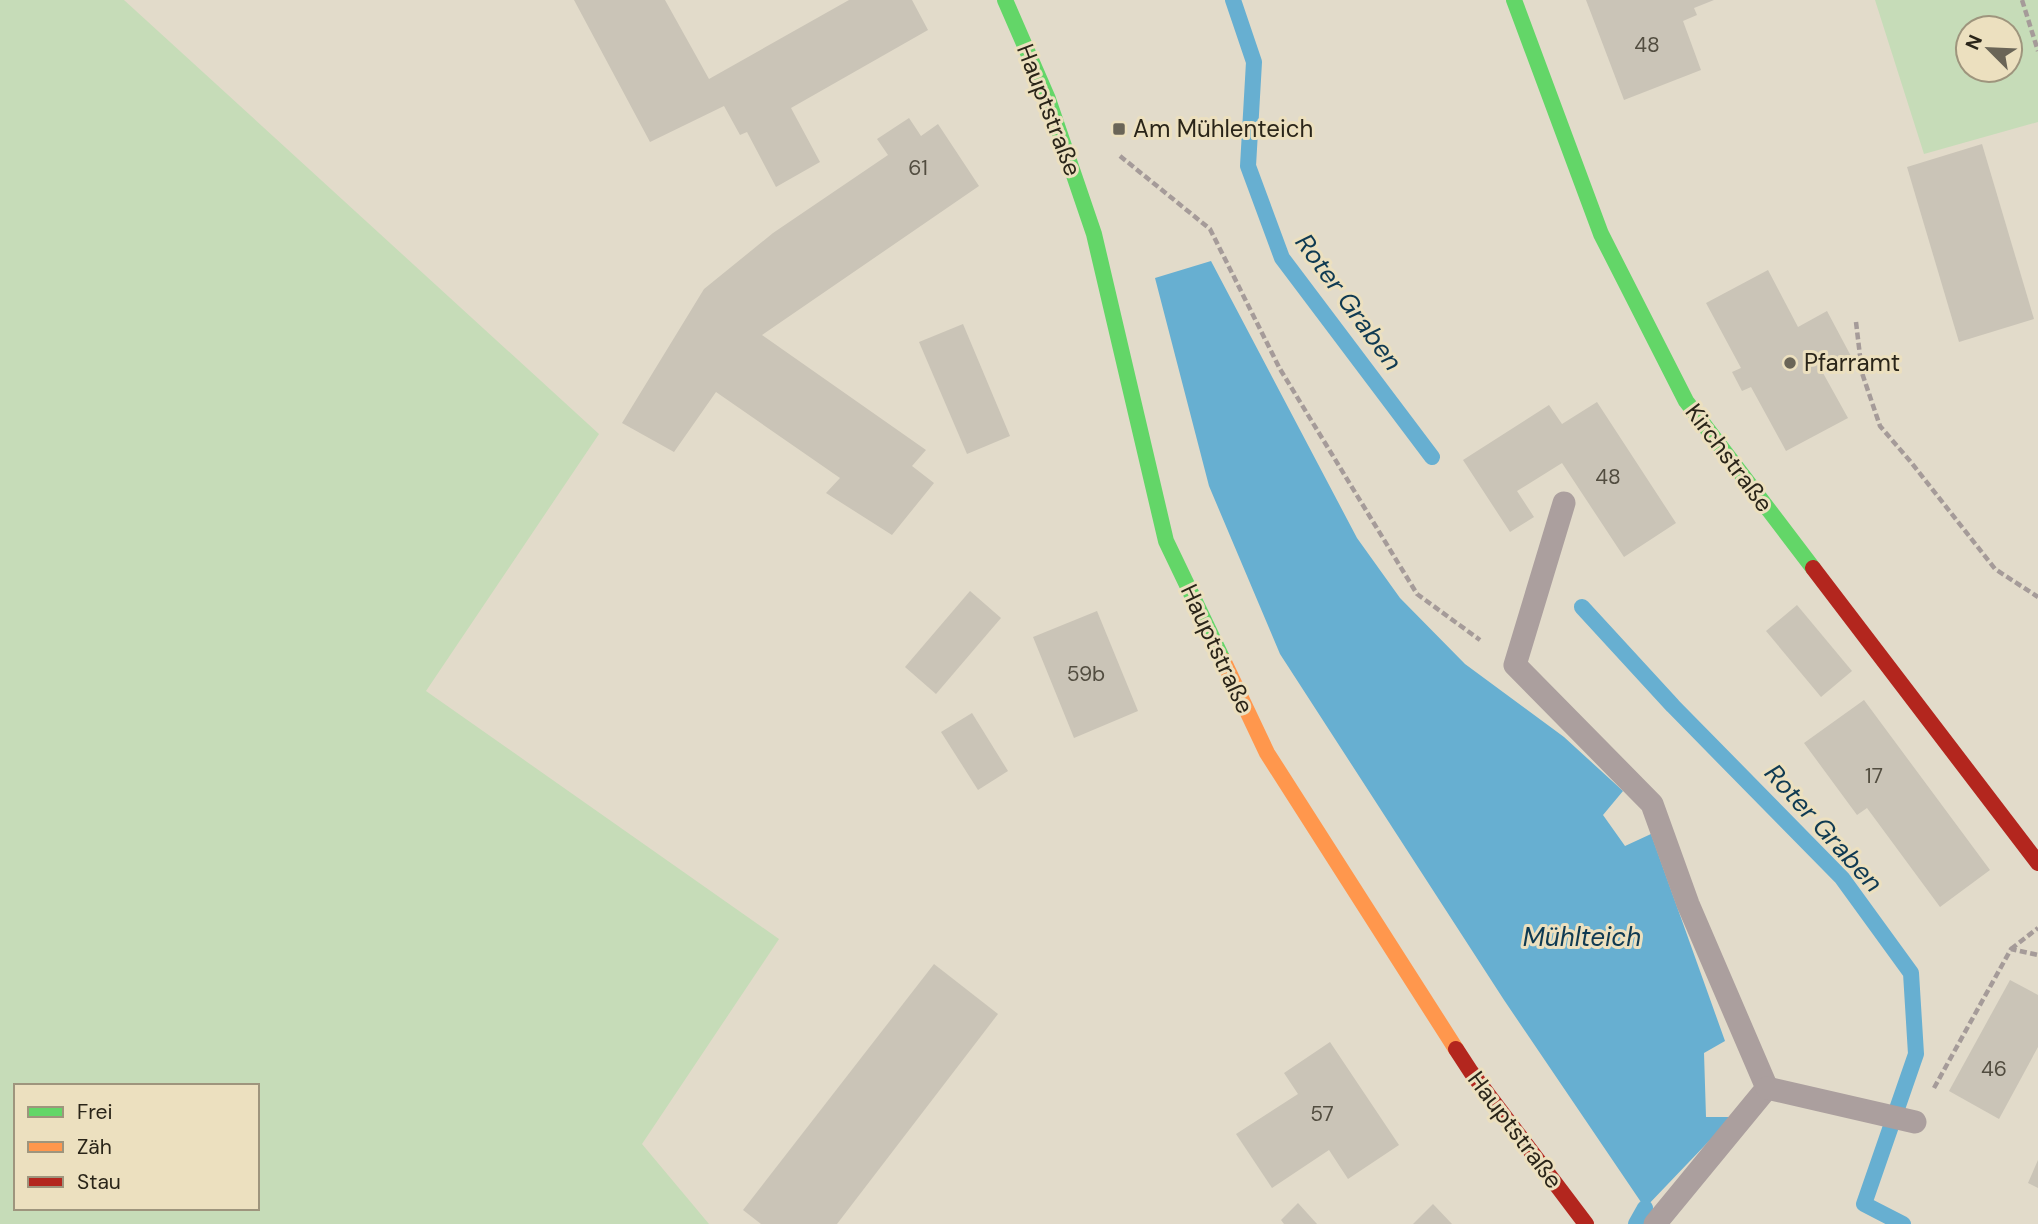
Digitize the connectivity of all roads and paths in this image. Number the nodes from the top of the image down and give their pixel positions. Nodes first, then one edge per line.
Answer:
1 (1005, 0) edge
2 (1514, 0) edge
3 (2022, 0) edge
4 (2038, 51) edge
5 (1113, 151) dead end
6 (1856, 322) dead end
7 (1564, 503) dead end
8 (2038, 597) edge
9 (1515, 665) junction
10 (2038, 863) edge
11 (2038, 928) edge
12 (2011, 950) junction
13 (2038, 955) edge
14 (1767, 1088) junction
15 (1902, 1119) joint
16 (1586, 1224) edge
17 (1655, 1224) edge

1 - 16 street, Hauptstraße
2 - 10 street, Kirchstraße
3 - 4 path
5 - 9 path
6 - 8 path
7 - 9 lane
9 - 14 lane
11 - 12 path
12 - 13 path
12 - 15 path
14 - 15 lane
14 - 17 lane

